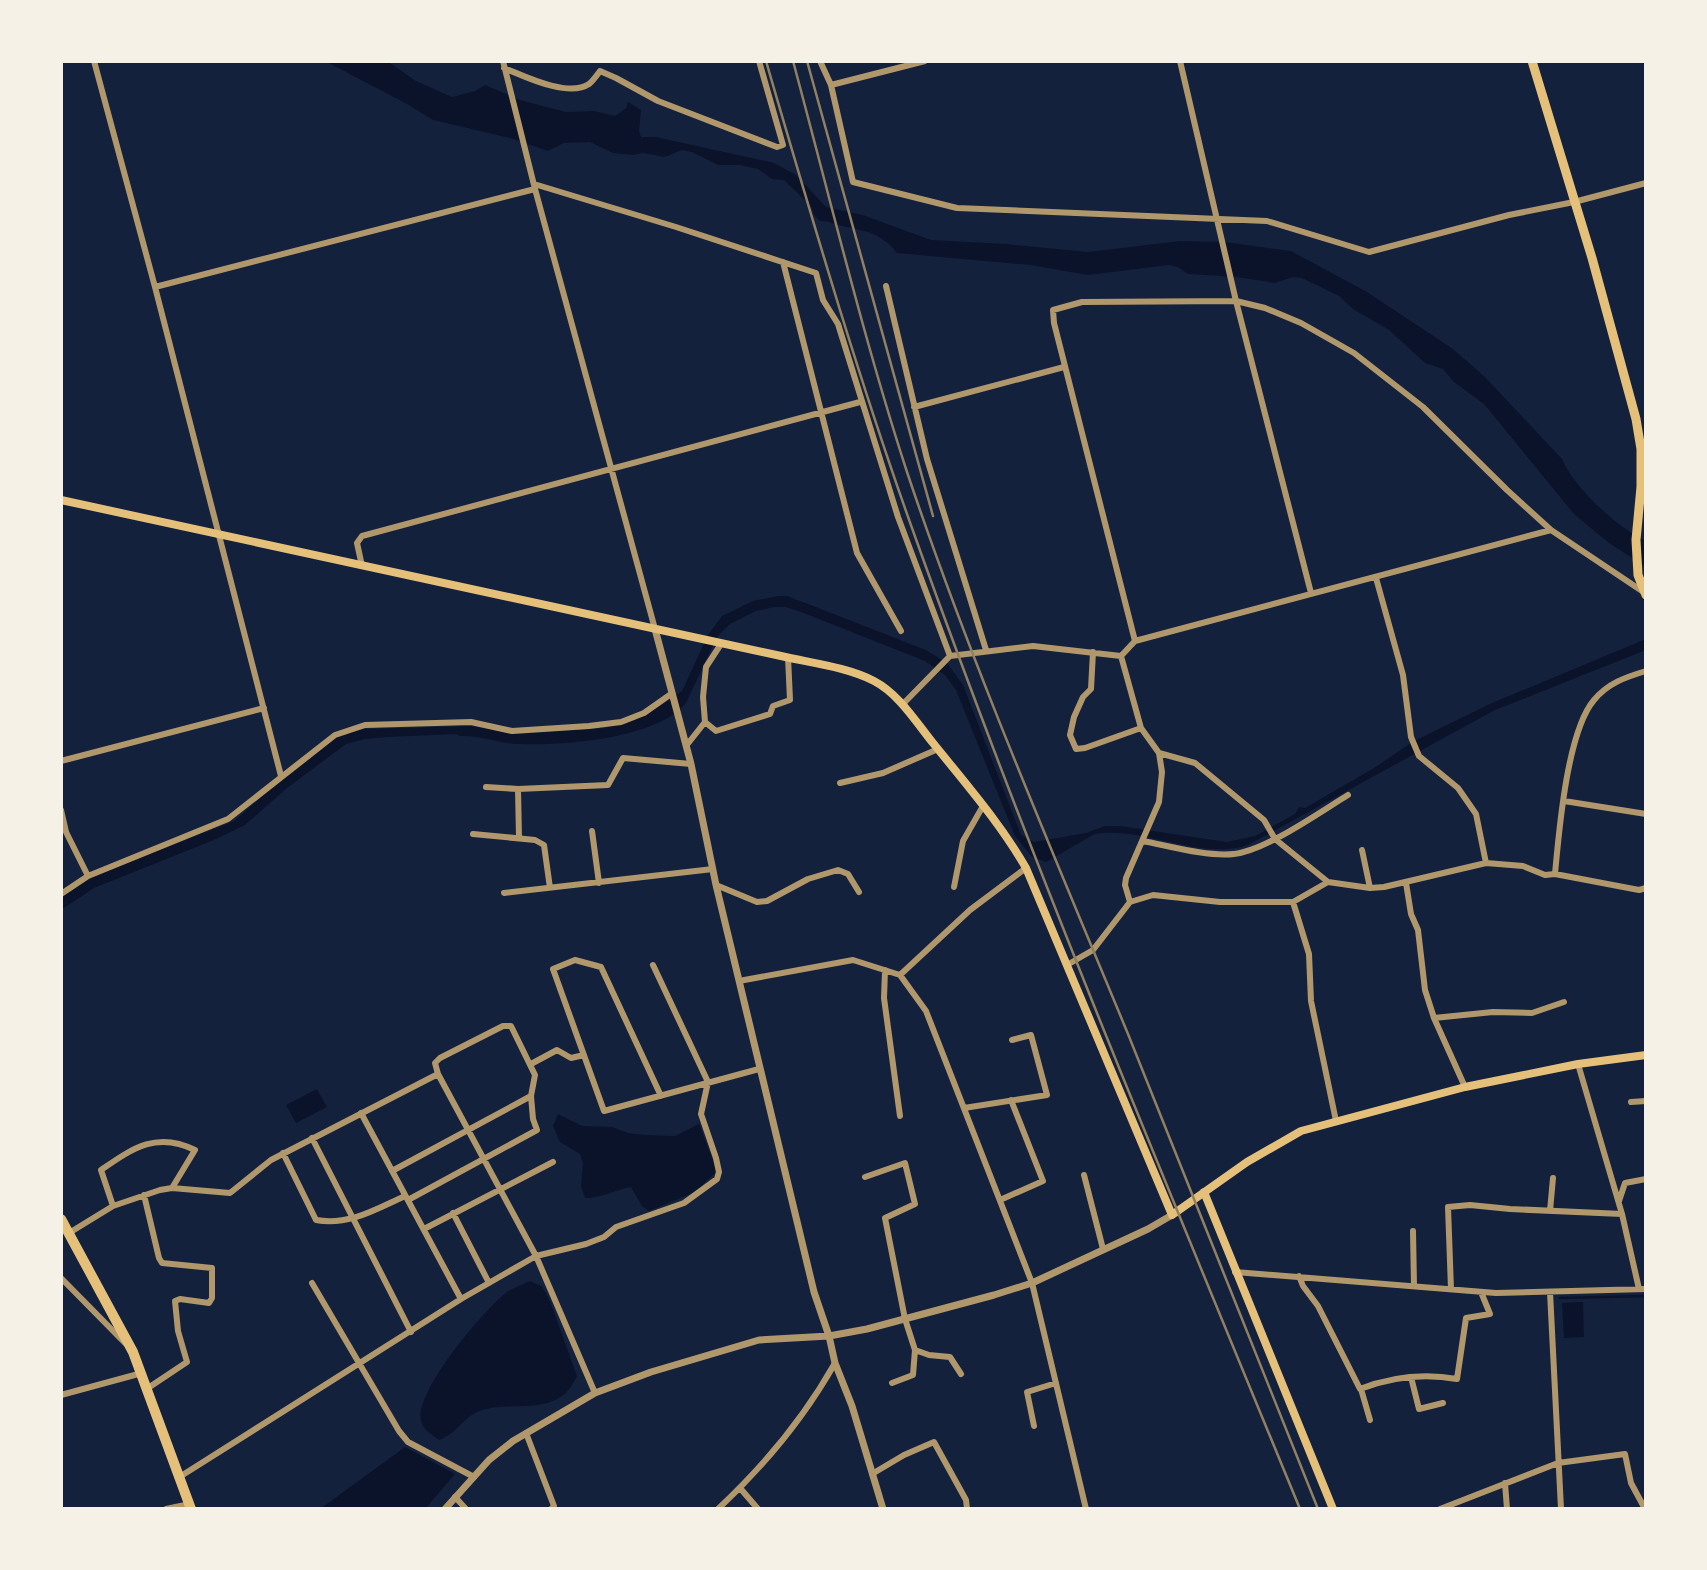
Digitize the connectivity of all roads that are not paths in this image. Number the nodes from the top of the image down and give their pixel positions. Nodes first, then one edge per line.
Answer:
1 (94, 61) edge
2 (759, 61) edge
3 (820, 61) edge
4 (925, 61) edge
5 (1180, 61) edge
6 (1532, 61) edge
7 (504, 64) edge
8 (831, 85) junction
9 (1646, 183) edge
10 (534, 184) junction
11 (1574, 202) junction
12 (1216, 217) junction
13 (783, 262) junction
14 (886, 286) dead end
15 (155, 287) junction
16 (1236, 302) junction
17 (1064, 366) junction
18 (860, 402) junction
19 (914, 407) junction
20 (821, 412) junction
21 (612, 467) junction
22 (1643, 489) edge
23 (61, 500) edge
24 (1550, 530) junction
25 (219, 533) junction
26 (362, 566) junction
27 (1376, 578) junction
28 (1311, 593) junction
29 (1645, 594) edge
30 (655, 629) junction
31 (901, 631) dead end
32 (1135, 642) junction
33 (721, 644) junction
34 (986, 650) junction
35 (1093, 652) junction
36 (950, 656) junction
37 (1121, 656) junction
38 (788, 657) junction
39 (1646, 670) edge
40 (671, 694) junction
41 (902, 705) junction
42 (264, 708) junction
43 (705, 722) junction
44 (1141, 728) junction
45 (686, 746) junction
46 (938, 749) junction
47 (1159, 753) junction
48 (61, 761) edge
49 (691, 764) junction
50 (281, 776) junction
51 (839, 783) dead end
52 (485, 787) dead end
53 (517, 789) junction
54 (1348, 794) dead end
55 (1564, 801) junction
56 (983, 806) junction
57 (61, 810) edge
58 (1646, 814) edge
59 (592, 831) dead end
60 (473, 834) dead end
61 (519, 838) junction
62 (1275, 839) junction
63 (1143, 841) junction
64 (1362, 850) dead end
65 (1486, 863) junction
66 (713, 869) junction
67 (1027, 869) junction
68 (1555, 874) junction
69 (88, 876) junction
70 (1328, 882) junction
71 (599, 883) junction
72 (1406, 883) junction
73 (716, 885) junction
74 (954, 887) dead end
75 (550, 888) junction
76 (1370, 888) junction
77 (1646, 888) edge
78 (859, 892) dead end
79 (504, 893) dead end
80 (61, 894) edge
81 (1130, 902) junction
82 (1293, 902) junction
83 (653, 965) dead end
84 (1067, 965) junction
85 (885, 970) junction
86 (900, 975) junction
87 (739, 981) junction
88 (1564, 1002) dead end
89 (1434, 1018) junction
90 (1012, 1040) dead end
91 (584, 1055) junction
92 (1646, 1055) edge
93 (531, 1064) junction
94 (1578, 1064) junction
95 (759, 1069) junction
96 (438, 1074) junction
97 (708, 1082) junction
98 (1465, 1087) junction
99 (531, 1096) junction
100 (662, 1096) junction
101 (1011, 1100) junction
102 (1646, 1101) edge
103 (1631, 1102) dead end
104 (964, 1108) junction
105 (361, 1113) junction
106 (900, 1116) dead end
107 (1336, 1121) junction
108 (469, 1130) junction
109 (312, 1138) junction
110 (283, 1153) junction
111 (484, 1158) junction
112 (553, 1162) dead end
113 (392, 1171) junction
114 (1084, 1175) dead end
115 (865, 1177) dead end
116 (1553, 1178) dead end
117 (1646, 1179) edge
118 (172, 1188) junction
119 (500, 1188) junction
120 (1204, 1192) junction
121 (144, 1195) junction
122 (407, 1198) junction
123 (1000, 1200) junction
124 (1619, 1203) junction
125 (113, 1206) junction
126 (1550, 1211) junction
127 (453, 1213) junction
128 (1622, 1214) junction
129 (1172, 1215) junction
130 (61, 1219) edge
131 (354, 1220) junction
132 (424, 1229) junction
133 (1413, 1231) dead end
134 (69, 1233) junction
135 (1103, 1249) junction
136 (536, 1256) junction
137 (1236, 1272) junction
138 (1299, 1276) junction
139 (61, 1278) edge
140 (312, 1283) dead end
141 (489, 1283) junction
142 (1032, 1283) junction
143 (1414, 1286) junction
144 (1451, 1289) junction
145 (1642, 1289) edge
146 (1481, 1292) junction
147 (1550, 1292) junction
148 (461, 1299) junction
149 (905, 1319) junction
150 (411, 1332) junction
151 (829, 1336) junction
152 (915, 1350) junction
153 (133, 1352) junction
154 (361, 1363) junction
155 (835, 1363) junction
156 (142, 1373) junction
157 (961, 1374) dead end
158 (1411, 1377) junction
159 (892, 1383) dead end
160 (1056, 1383) junction
161 (148, 1388) junction
162 (1361, 1389) junction
163 (595, 1393) junction
164 (61, 1395) edge
165 (1443, 1403) dead end
166 (1370, 1420) dead end
167 (1034, 1426) dead end
168 (526, 1433) junction
169 (1558, 1462) junction
170 (872, 1474) junction
171 (181, 1476) junction
172 (474, 1477) junction
173 (1505, 1483) junction
174 (740, 1488) junction
175 (455, 1497) junction
176 (191, 1506) edge
177 (166, 1509) edge
178 (445, 1509) edge
179 (466, 1509) edge
180 (551, 1509) edge
181 (718, 1509) edge
182 (758, 1509) edge
183 (883, 1509) edge
184 (967, 1509) edge
185 (1086, 1509) edge
186 (1334, 1509) edge
187 (1440, 1509) edge
188 (1507, 1509) edge
189 (1560, 1509) edge
190 (1645, 1509) edge

1 - 15 street
2 - 7 street
3 - 8 street
4 - 8 street
5 - 12 street
6 - 11 main road
7 - 10 street
8 - 12 street
9 - 11 street
10 - 13 street
10 - 15 street
10 - 21 street
11 - 12 street
11 - 22 main road
12 - 16 street
13 - 18 street
13 - 20 street
14 - 19 street
15 - 25 street
16 - 17 street
16 - 24 street
16 - 28 street
17 - 19 street
17 - 32 street
18 - 20 street
18 - 36 street
19 - 34 street
20 - 21 street
20 - 31 street
21 - 26 street
21 - 30 street
22 - 29 main road
23 - 25 main road
24 - 27 street
24 - 29 street
25 - 26 main road
25 - 42 street
26 - 30 main road
27 - 28 street
27 - 65 street
28 - 32 street
30 - 33 main road
30 - 40 street
32 - 37 street
33 - 38 main road
33 - 43 street
34 - 35 street
34 - 36 street
35 - 37 street
35 - 44 street
36 - 41 street
37 - 44 street
38 - 41 main road
38 - 43 street
39 - 55 street
40 - 45 street
40 - 50 street
41 - 46 main road
42 - 48 street
42 - 50 street
43 - 45 street
44 - 47 street
45 - 49 street
46 - 51 street
46 - 56 main road
47 - 62 street
47 - 63 street
49 - 53 street
49 - 66 street
50 - 69 street
52 - 53 street
53 - 61 street
54 - 62 street
55 - 58 street
55 - 68 street
56 - 67 main road
56 - 74 street
57 - 69 street
59 - 71 street
60 - 61 street
61 - 75 street
62 - 63 street
62 - 70 street
63 - 81 street
64 - 76 street
65 - 68 street
65 - 72 street
66 - 71 street
66 - 73 street
67 - 84 main road
67 - 86 street
68 - 77 street
69 - 80 street
70 - 76 street
70 - 82 street
71 - 75 street
72 - 76 street
72 - 89 street
73 - 78 street
73 - 87 street
75 - 79 street
81 - 82 street
81 - 84 street
82 - 107 street
83 - 97 street
84 - 129 main road
85 - 86 street
85 - 87 street
85 - 106 street
86 - 104 street
87 - 95 street
88 - 89 street
89 - 98 street
90 - 101 street
91 - 93 street
91 - 100 street
91 - 100 street
92 - 94 main road
93 - 96 street
93 - 99 street
94 - 98 main road
94 - 124 street
95 - 97 street
95 - 151 street
96 - 105 street
96 - 108 street
97 - 100 street
97 - 136 street
98 - 107 main road
99 - 108 street
99 - 111 street
101 - 104 street
101 - 123 street
102 - 103 street
104 - 123 street
105 - 109 street
105 - 113 street
107 - 120 main road
108 - 111 street
108 - 113 street
109 - 110 street
109 - 131 street
110 - 118 street
110 - 131 street
111 - 119 street
111 - 122 street
112 - 119 street
113 - 122 street
114 - 135 street
115 - 149 street
116 - 126 street
117 - 124 street
118 - 121 street
118 - 125 street
119 - 127 street
119 - 136 street
120 - 129 main road
120 - 137 main road
121 - 125 street
121 - 161 street
122 - 131 street
122 - 132 street
123 - 142 street
124 - 128 street
125 - 134 street
126 - 128 street
126 - 144 street
127 - 132 street
127 - 141 street
128 - 145 street
129 - 135 street
130 - 134 highway
131 - 150 street
132 - 148 street
133 - 143 street
134 - 153 highway
135 - 142 street
136 - 141 street
136 - 163 street
137 - 138 street
137 - 186 main road
138 - 143 street
138 - 162 street
139 - 153 street
140 - 154 street
141 - 148 street
142 - 149 street
142 - 160 street
143 - 144 street
144 - 146 street
145 - 147 street
146 - 147 street
146 - 158 street
147 - 169 street
148 - 150 street
149 - 151 street
149 - 152 street
150 - 154 street
151 - 155 street
151 - 163 street
152 - 157 street
152 - 159 street
153 - 156 highway
154 - 171 street
154 - 172 street
155 - 170 street
155 - 174 street
156 - 161 highway
156 - 164 street
158 - 162 street
158 - 165 street
160 - 167 street
160 - 185 street
161 - 171 highway
162 - 166 street
163 - 168 street
168 - 172 street
168 - 180 street
169 - 173 street
169 - 189 street
169 - 190 street
170 - 183 street
170 - 184 street
171 - 176 highway
172 - 175 street
173 - 187 street
173 - 188 street
174 - 181 street
174 - 182 street
175 - 178 street
175 - 179 street
176 - 177 street

